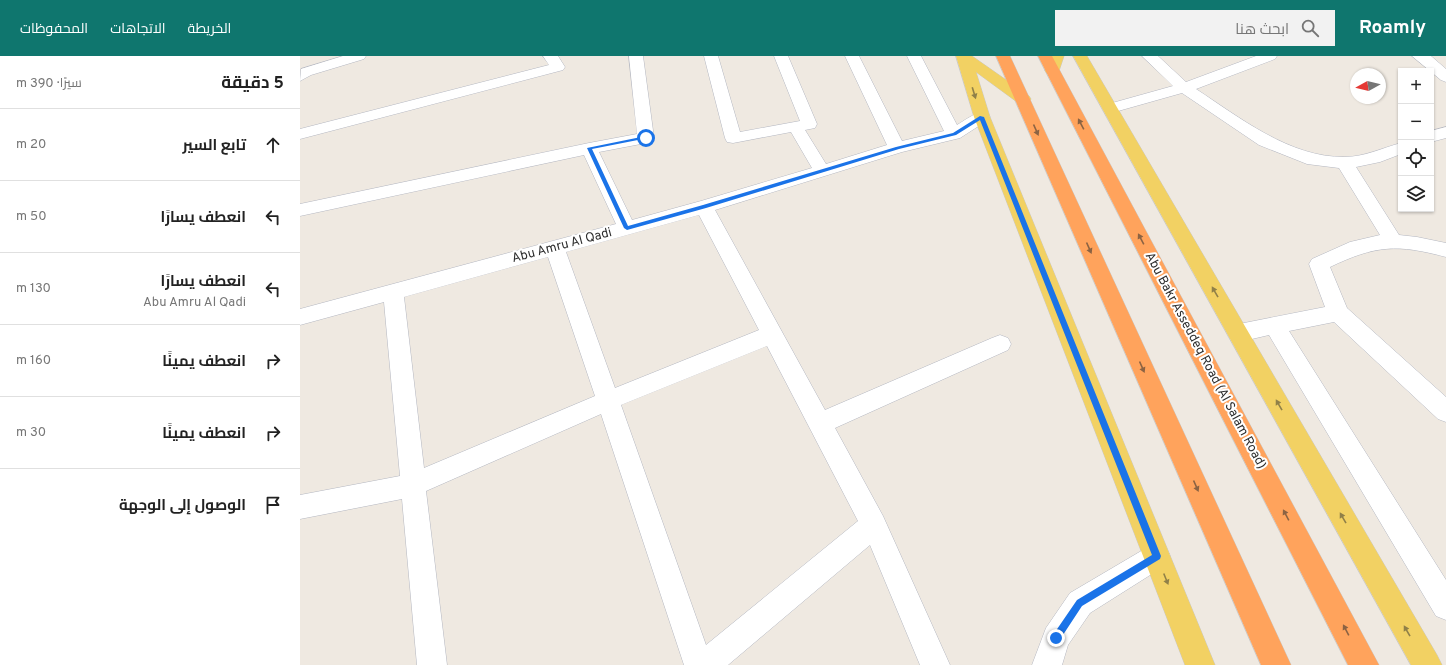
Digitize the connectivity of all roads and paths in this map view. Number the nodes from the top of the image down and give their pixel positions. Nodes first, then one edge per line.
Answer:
1 (359, 56) edge
2 (550, 56) edge
3 (636, 56) edge
4 (712, 56) edge
5 (781, 56) edge
6 (852, 56) edge
7 (914, 56) edge
8 (1003, 56) edge
9 (1080, 56) edge
10 (1149, 56) edge
11 (1270, 56) edge
12 (1419, 56) edge
13 (963, 57) edge
14 (1052, 61) edge
15 (300, 76) edge
16 (1446, 77) edge
17 (1184, 88) junction
18 (1023, 99) junction
19 (1111, 108) junction
20 (982, 117) junction
21 (795, 126) junction
22 (1446, 132) edge
23 (300, 134) edge
24 (954, 134) junction
25 (1434, 136) edge
26 (589, 148) junction
27 (897, 148) junction
28 (1398, 149) edge
29 (1345, 163) junction
30 (822, 171) junction
31 (704, 207) junction
32 (300, 210) edge
33 (627, 228) junction
34 (1392, 241) junction
35 (555, 248) junction
36 (1446, 250) edge
37 (393, 292) junction
38 (1338, 313) junction
39 (300, 317) edge
40 (1275, 326) junction
41 (1239, 333) junction
42 (772, 334) junction
43 (1000, 344) dead end
44 (609, 400) junction
45 (1446, 412) edge
46 (820, 423) junction
47 (413, 485) junction
48 (300, 507) edge
49 (874, 525) junction
50 (1157, 556) junction
51 (1446, 606) edge
52 (426, 663) edge
53 (699, 665) edge
54 (705, 665) edge
55 (935, 665) edge
56 (1047, 665) edge
57 (1200, 665) edge
58 (1276, 665) edge
59 (1364, 665) edge
60 (1427, 665) edge

1 - 15 street
2 - 23 street
3 - 26 street
4 - 21 street
5 - 21 street
6 - 27 street
7 - 24 street
8 - 18 highway
9 - 19 main road
10 - 17 street
11 - 17 street
12 - 16 street
13 - 18 main road
13 -> 20 main road
59 -> 14 highway, Abu Bakr Asseddeq Road (Al Salam Road)
17 - 19 street
17 - 29 street
18 -> 58 highway
41 -> 19 main road
20 - 24 street, Abu Amru Al Qadi
20 - 50 main road
21 - 30 street
22 - 25 street
24 - 27 street, Abu Amru Al Qadi
26 - 32 street
26 - 33 street
27 - 30 street, Abu Amru Al Qadi
28 - 29 street
29 - 34 street
30 - 31 street, Abu Amru Al Qadi
31 - 33 street, Abu Amru Al Qadi
31 - 42 street
33 - 35 street, Abu Amru Al Qadi
34 - 36 street
34 - 38 street
35 - 37 street, Abu Amru Al Qadi
35 - 44 street
37 - 39 street, Abu Amru Al Qadi
37 - 47 street
38 - 40 street
38 - 45 street
40 - 41 street
40 - 51 street
60 -> 41 main road
42 - 44 street
42 - 46 street
43 - 46 street
44 - 47 street
44 - 53 street
46 - 49 street
47 - 48 street
47 - 52 street
49 - 54 street
49 - 55 street
50 - 56 street
50 -> 57 main road

